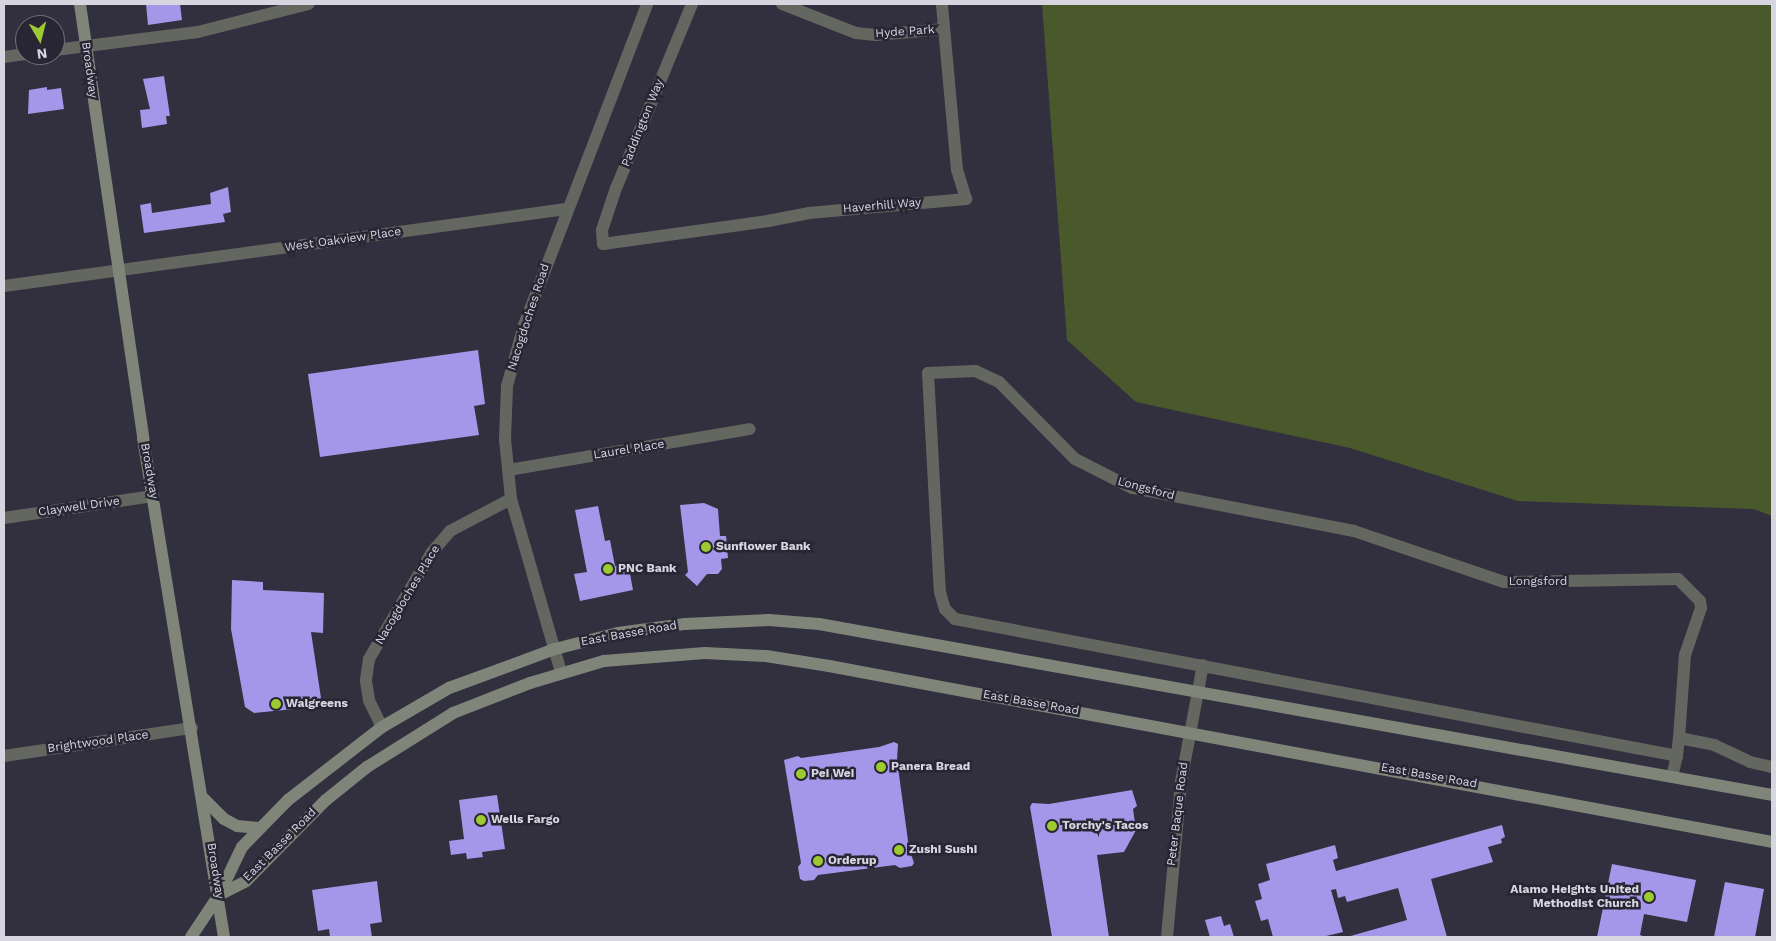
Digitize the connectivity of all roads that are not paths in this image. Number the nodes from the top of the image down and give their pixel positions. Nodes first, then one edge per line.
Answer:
1 (80, 4) edge
2 (308, 4) edge
3 (647, 4) edge
4 (692, 4) edge
5 (782, 4) edge
6 (942, 4) edge
7 (944, 29) junction
8 (86, 45) junction
9 (65, 48) edge
10 (566, 209) junction
11 (603, 244) joint
12 (119, 271) junction
13 (4, 286) edge
14 (750, 429) dead end
15 (508, 470) junction
16 (153, 496) junction
17 (511, 499) junction
18 (4, 518) edge
19 (554, 649) junction
20 (1203, 665) junction
21 (561, 672) junction
22 (1198, 692) junction
23 (382, 727) junction
24 (192, 728) junction
25 (1190, 733) junction
26 (1679, 738) junction
27 (4, 756) edge
28 (1677, 756) junction
29 (1772, 767) edge
30 (1672, 777) junction
31 (1772, 795) edge
32 (203, 798) junction
33 (259, 828) junction
34 (1772, 842) edge
35 (219, 895) junction
36 (192, 937) edge
37 (224, 937) edge
38 (1167, 937) edge

1 - 8 main road, Broadway
2 - 8 street
3 - 10 street, Nacogdoches Road
4 - 11 street, Paddington Way
5 - 7 street, Hyde Park
6 - 7 street, Haverhill Way
7 - 11 street, Haverhill Way
8 - 9 street
8 - 12 main road, Broadway
10 - 12 street, West Oakview Place
10 - 15 street, Nacogdoches Road
12 - 13 street, West Oakview Place
12 - 16 main road, Broadway
14 - 15 street, Laurel Place
15 - 17 street, Nacogdoches Road
16 - 18 street, Claywell Drive
16 - 24 main road, Broadway
17 - 19 street, Nacogdoches Road
17 - 23 street, Nacogdoches Place
19 - 21 street, Nacogdoches Road
19 - 22 main road, East Basse Road
19 - 23 main road, East Basse Road
20 - 22 street
20 - 26 street, Longsford
20 - 28 street, Longsford
21 - 25 main road, East Basse Road
21 - 35 main road, East Basse Road
22 - 25 street, Peter Baque Road
22 - 30 main road, East Basse Road
23 - 33 main road, East Basse Road
24 - 27 street, Brightwood Place
24 - 32 main road, Broadway
25 - 34 main road, East Basse Road
25 - 38 street, Peter Baque Road
26 - 28 street, Longsford
26 - 29 street
28 - 30 street, Longsford
30 - 31 main road, East Basse Road
32 - 33 main road
32 - 35 main road, Broadway
33 - 35 main road, East Basse Road
35 - 36 main road
35 - 37 main road, Broadway

